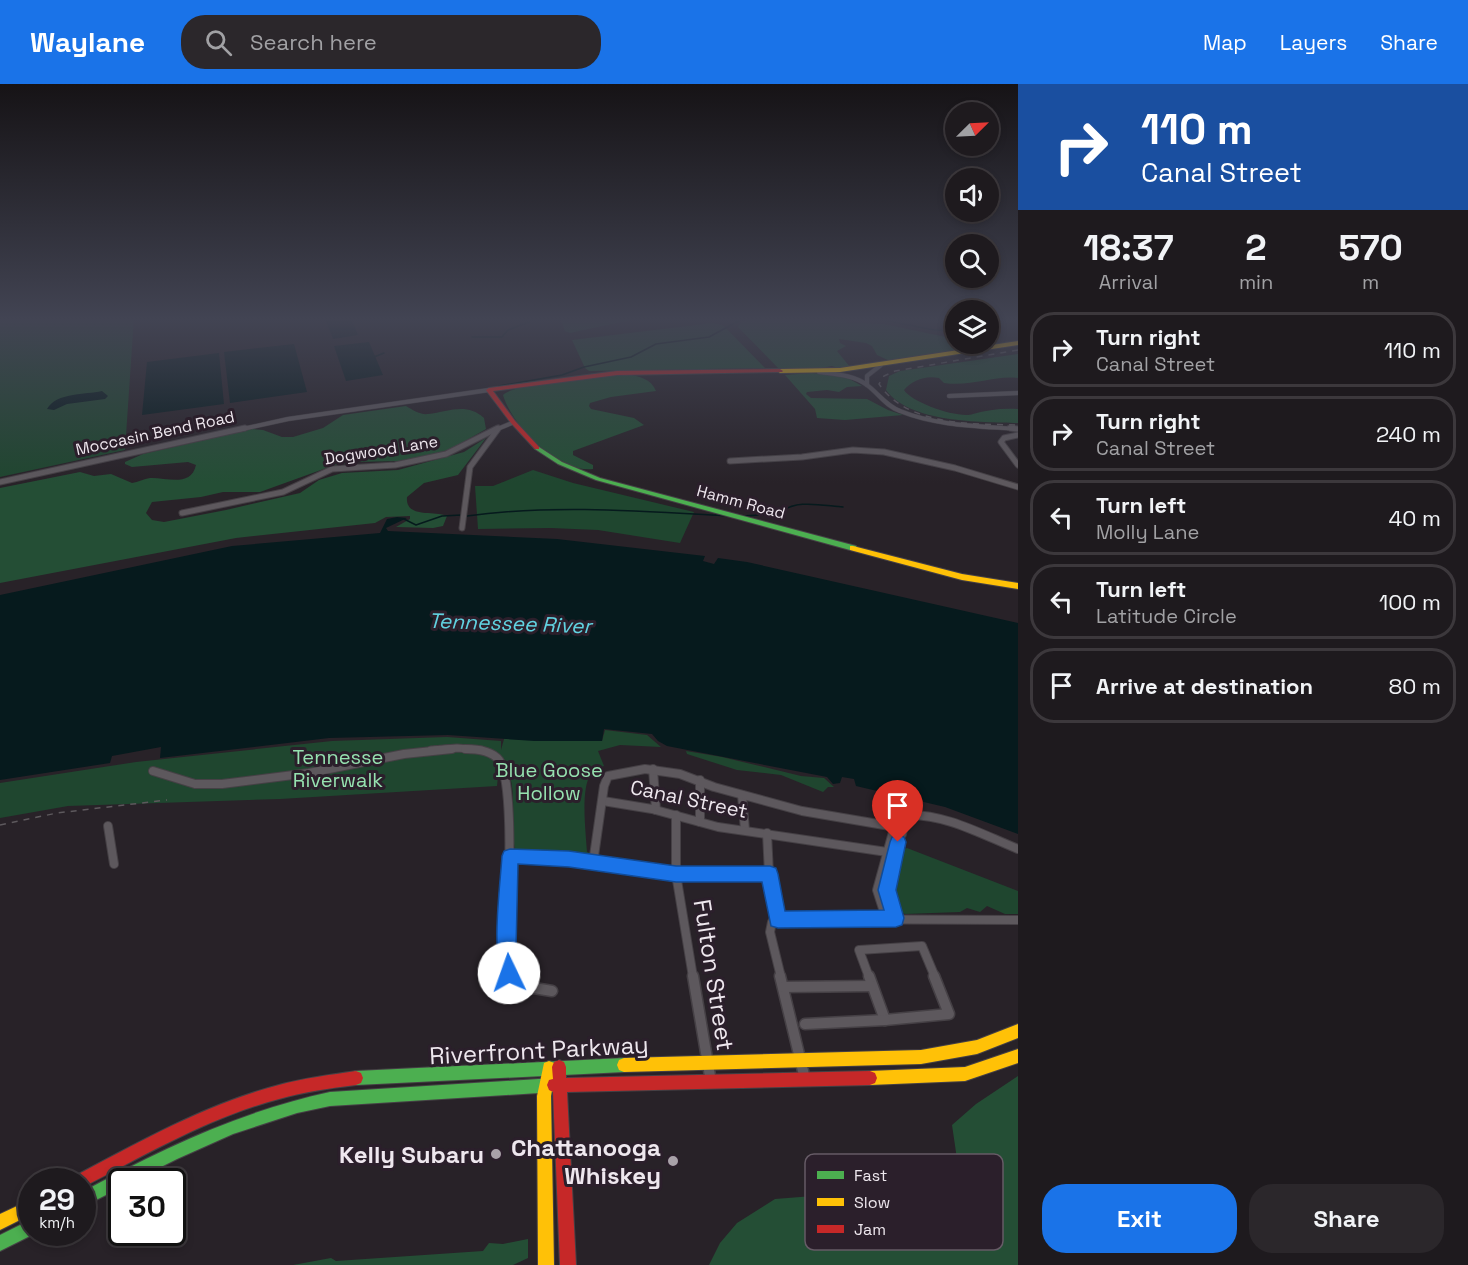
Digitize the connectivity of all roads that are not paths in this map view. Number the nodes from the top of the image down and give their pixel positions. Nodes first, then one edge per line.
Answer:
1 (616, 373) edge
2 (827, 373) edge
3 (871, 373) edge
4 (867, 385) junction
5 (489, 390) junction
6 (1018, 393) edge
7 (949, 396) dead end
8 (512, 423) junction
9 (499, 427) junction
10 (1018, 429) edge
11 (1018, 435) edge
12 (730, 461) dead end
13 (1018, 465) edge
14 (0, 483) edge
15 (1018, 487) edge
16 (182, 513) dead end
17 (462, 528) dead end
18 (1018, 586) edge
19 (653, 769) junction
20 (153, 771) dead end
21 (700, 780) junction
22 (742, 795) junction
23 (603, 801) junction
24 (656, 810) junction
25 (676, 815) junction
26 (700, 822) junction
27 (108, 826) dead end
28 (745, 830) junction
29 (898, 832) junction
30 (767, 833) junction
31 (1018, 849) edge
32 (887, 852) junction
33 (510, 856) junction
34 (593, 863) junction
35 (114, 864) dead end
36 (676, 874) junction
37 (770, 874) junction
38 (891, 918) junction
39 (778, 920) junction
40 (1018, 920) edge
41 (872, 986) junction
42 (783, 987) junction
43 (552, 992) dead end
44 (885, 1020) junction
45 (805, 1024) dead end
46 (1018, 1031) edge
47 (1018, 1056) edge
48 (801, 1061) junction
49 (708, 1063) junction
50 (554, 1068) junction
51 (806, 1079) junction
52 (711, 1082) junction
53 (560, 1085) junction
54 (544, 1086) junction
55 (299, 1087) junction
56 (298, 1105) junction
57 (96, 1173) edge
58 (96, 1193) edge
59 (18, 1213) edge
60 (0, 1222) edge
61 (18, 1234) edge
62 (0, 1243) edge
63 (546, 1265) edge
64 (568, 1265) edge

1 - 5 main road, Moccasin Bend Road
2 - 4 street
3 - 4 street
4 - 10 street
5 - 8 main road, Hamm Road
5 - 14 street, Moccasin Bend Road
6 - 7 street
8 - 9 street, Dogwood Lane
8 - 18 main road, Hamm Road
9 - 16 street, Dogwood Lane
9 - 17 street
11 - 13 street
12 - 15 street
19 - 21 street
19 - 23 street
19 - 24 street
20 - 33 street
21 - 22 street
21 - 26 street
22 - 28 street
22 - 29 street
23 - 24 street, Canal Street
23 - 34 street
24 - 25 street, Canal Street
25 - 26 street, Canal Street
25 - 36 street, Fulton Street
26 - 28 street, Canal Street
27 - 35 street
28 - 30 street, Canal Street
29 - 31 street
29 - 32 street
29 - 38 street
30 - 32 street, Canal Street
30 - 37 street, Canal Street
32 - 38 street
33 - 34 street
33 - 43 street
34 - 36 street
36 - 37 street
36 - 49 street, Fulton Street
37 - 39 street, Canal Street
38 - 39 street
38 - 40 street
39 - 42 street
41 - 42 street
41 - 44 street
41 - 44 street
42 - 48 street
44 - 45 street
46 - 48 main road, Riverfront Parkway
47 - 51 main road, Riverfront Parkway
48 - 49 main road, Riverfront Parkway
48 - 51 street
49 - 50 main road, Riverfront Parkway
49 - 52 street, Fulton Street
50 - 53 main road
50 - 54 main road
50 - 55 main road, Riverfront Parkway
51 - 52 main road, Riverfront Parkway
52 - 53 main road, Riverfront Parkway
53 - 54 main road, Riverfront Parkway
53 - 64 main road
54 - 56 main road, Riverfront Parkway
54 - 63 main road
55 - 56 street
55 - 57 main road, Riverfront Parkway
56 - 58 main road, Riverfront Parkway
59 - 60 main road
61 - 62 main road

